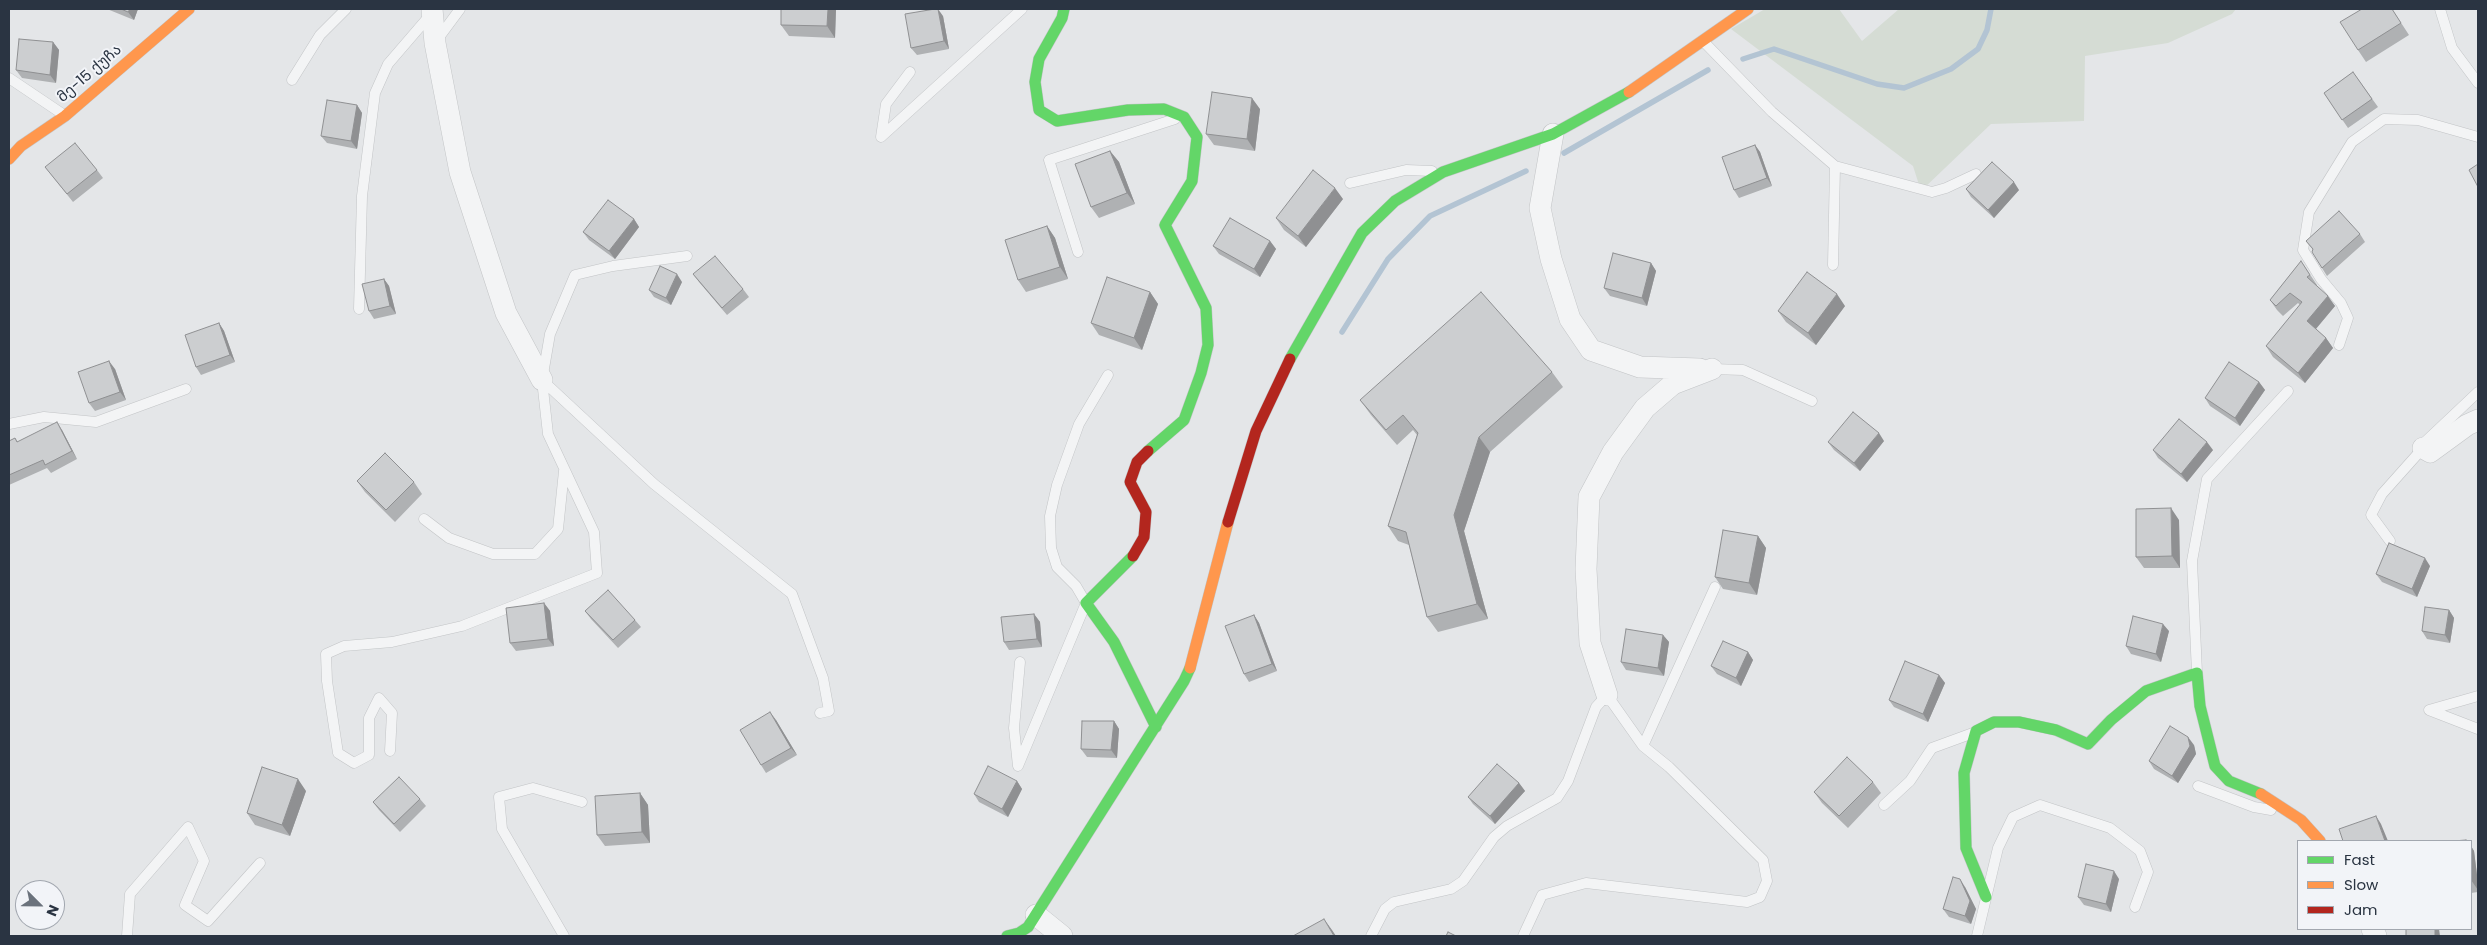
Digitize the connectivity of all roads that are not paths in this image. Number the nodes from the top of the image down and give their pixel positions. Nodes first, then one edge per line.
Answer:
1 (189, 9) edge
2 (346, 9) edge
3 (460, 9) edge
4 (1022, 9) edge
5 (1064, 9) edge
6 (1748, 9) edge
7 (2440, 9) edge
8 (432, 11) edge
9 (1702, 41) junction
10 (435, 43) junction
11 (910, 72) dead end
12 (9, 78) edge
13 (292, 80) dead end
14 (2478, 83) edge
15 (65, 116) junction
16 (1184, 117) junction
17 (1554, 134) junction
18 (2478, 137) edge
19 (9, 159) edge
20 (1835, 166) junction
21 (1443, 172) junction
22 (1976, 174) dead end
23 (1350, 183) dead end
24 (1078, 252) dead end
25 (687, 256) dead end
26 (1833, 265) dead end
27 (359, 309) dead end
28 (2339, 345) dead end
29 (1712, 369) junction
30 (1108, 375) dead end
31 (542, 380) junction
32 (186, 389) dead end
33 (2288, 391) dead end
34 (2478, 392) edge
35 (1812, 401) dead end
36 (2478, 420) edge
37 (9, 424) edge
38 (2423, 448) junction
39 (564, 470) junction
40 (424, 519) dead end
41 (2390, 541) edge
42 (1715, 587) edge
43 (1086, 602) junction
44 (1020, 662) dead end
45 (2197, 673) junction
46 (1608, 695) junction
47 (2478, 696) edge
48 (820, 713) dead end
49 (1156, 727) junction
50 (2478, 728) edge
51 (1976, 731) junction
52 (1642, 746) junction
53 (390, 751) dead end
54 (2198, 786) dead end
55 (582, 802) dead end
56 (1884, 805) dead end
57 (2291, 814) junction
58 (2319, 840) edge
59 (260, 863) dead end
60 (1986, 896) junction
61 (2135, 907) dead end
62 (1036, 915) junction
63 (127, 936) edge
64 (564, 936) edge
65 (1006, 936) edge
66 (1062, 936) edge
67 (1371, 936) edge
68 (1523, 936) edge
69 (1977, 936) edge

1 - 15 street, მე-15 ქუჩა
2 - 13 lane
3 - 10 lane
4 - 11 lane
5 - 16 street
6 - 9 street
7 - 14 lane
8 - 10 street
8 - 27 lane
9 - 17 street
9 - 20 lane
10 - 31 street
12 - 15 lane
15 - 19 street, მე-15 ქუჩა
16 - 24 lane
16 - 43 street
17 - 21 street
17 - 29 street
18 - 28 lane
20 - 22 lane
20 - 26 lane
21 - 23 lane
21 - 49 street
25 - 31 lane
29 - 35 lane
29 - 46 street
30 - 43 lane
31 - 39 lane
31 - 48 lane
32 - 37 lane
33 - 45 lane
34 - 38 lane
36 - 38 street
38 - 41 lane
39 - 40 lane
39 - 53 lane
42 - 52 lane
43 - 44 lane
43 - 49 street
45 - 51 street
45 - 57 street
46 - 52 lane
46 - 67 lane
47 - 50 lane
49 - 62 street
51 - 56 lane
51 - 60 street
52 - 68 lane
54 - 57 lane
55 - 64 lane
57 - 58 street
59 - 63 lane
60 - 61 lane
60 - 69 lane
62 - 65 street
62 - 66 street

